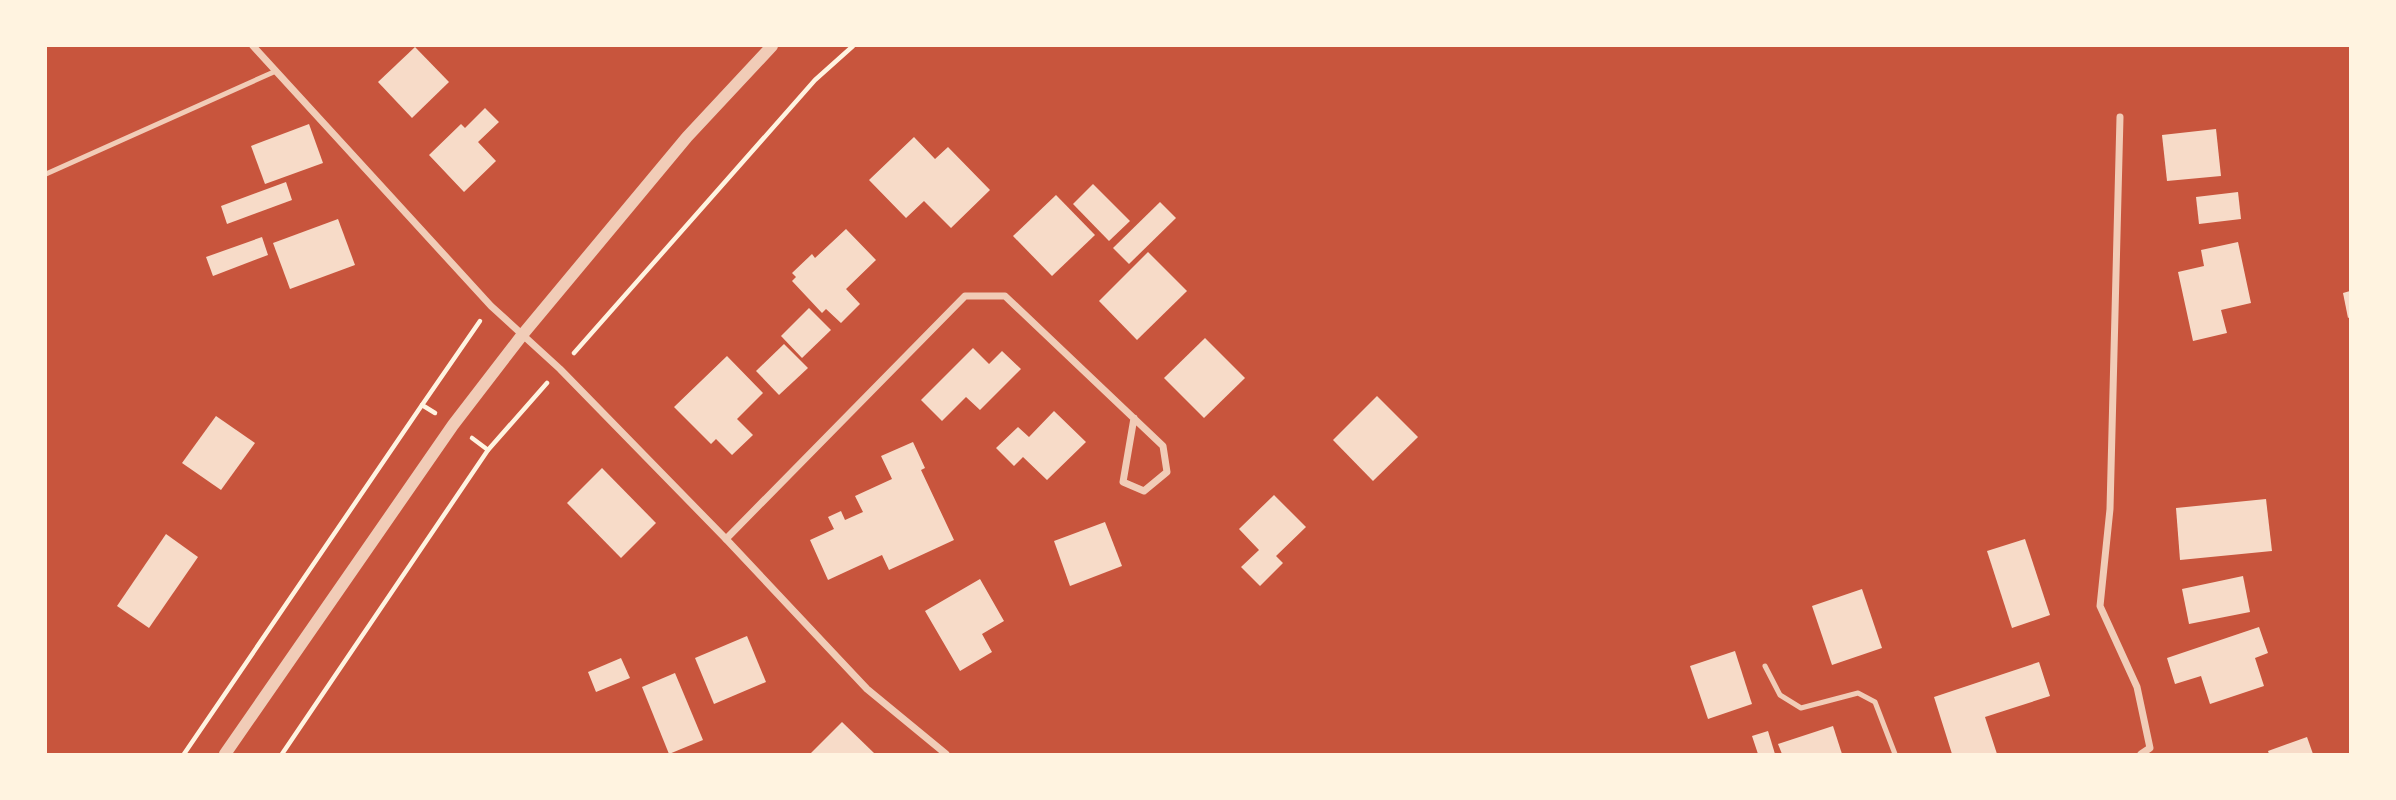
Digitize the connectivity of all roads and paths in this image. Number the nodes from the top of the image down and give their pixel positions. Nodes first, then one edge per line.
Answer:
1 (253, 46) edge
2 (772, 46) edge
3 (853, 46) edge
4 (276, 71) junction
5 (2120, 117) dead end
6 (46, 174) edge
7 (523, 334) junction
8 (560, 369) junction
9 (422, 405) dead end
10 (1134, 418) junction
11 (726, 539) junction
12 (1765, 666) dead end
13 (184, 754) edge
14 (225, 754) edge
15 (282, 754) edge
16 (946, 754) edge
17 (1895, 754) edge
18 (2141, 754) edge

1 - 4 street
2 - 7 street
3 - 8 path
4 - 6 lane
4 - 7 street
5 - 18 street
7 - 8 street
7 - 14 street
8 - 11 street
8 - 15 path
9 - 13 path
10 - 10 street
10 - 11 street
11 - 16 street
12 - 17 lane

